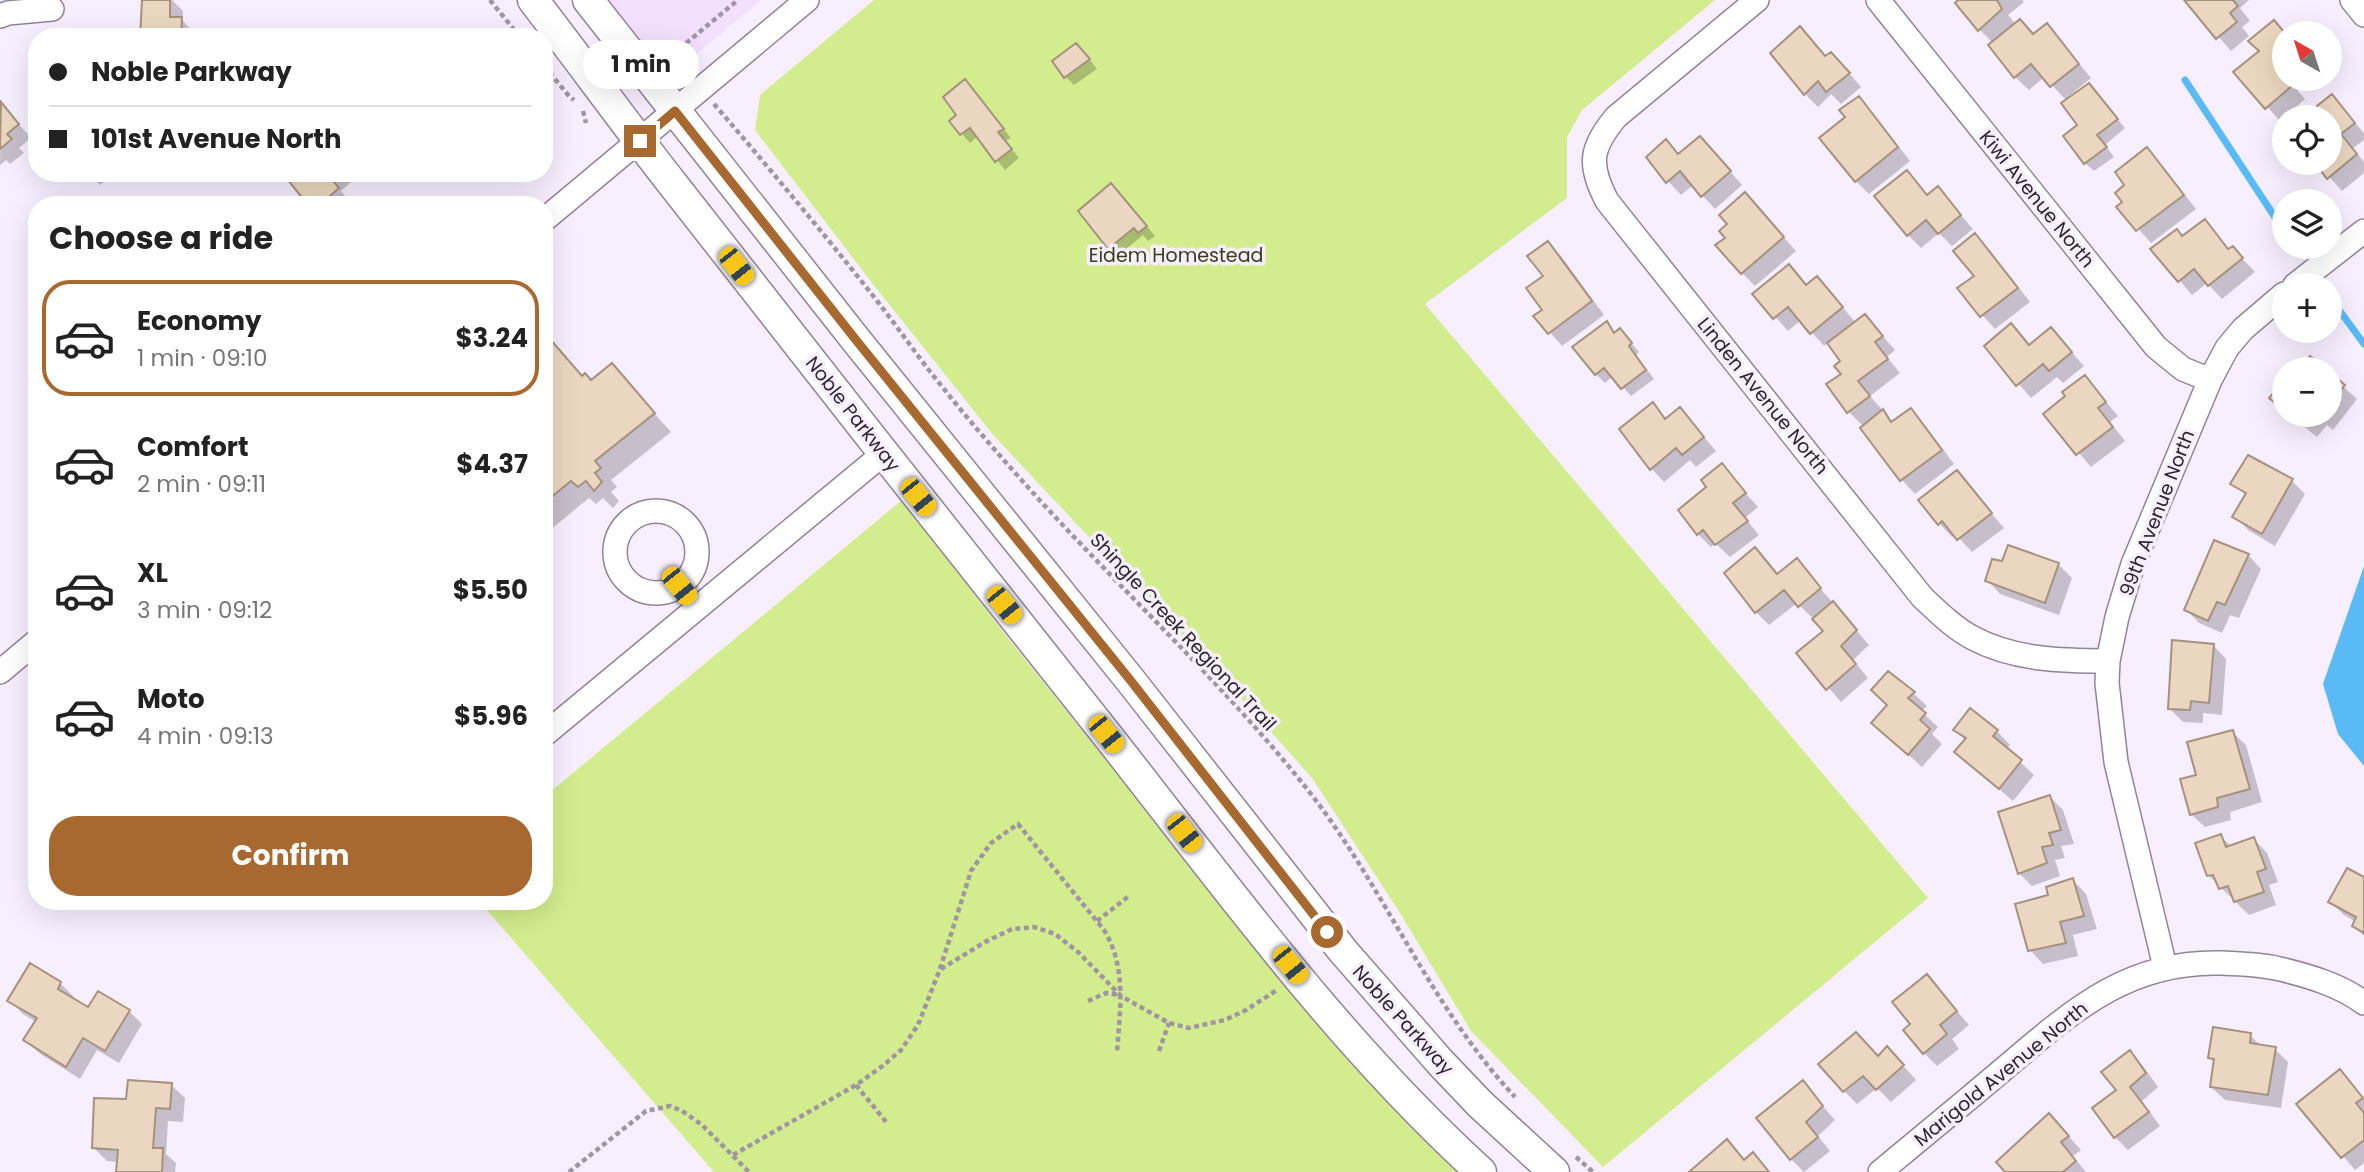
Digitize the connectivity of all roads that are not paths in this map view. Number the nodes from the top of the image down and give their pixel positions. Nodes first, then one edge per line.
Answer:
1 (533, 0) edge
2 (587, 0) edge
3 (807, 0) edge
4 (1757, 0) edge
5 (1878, 0) edge
6 (2352, 0) edge
7 (52, 9) dead end
8 (2364, 15) edge
9 (0, 16) edge
10 (675, 111) junction
11 (640, 141) junction
12 (553, 213) edge
13 (2364, 231) edge
14 (2310, 273) edge
15 (2272, 305) edge
16 (2210, 380) junction
17 (883, 454) junction
18 (679, 586) dead end
19 (697, 609) junction
20 (28, 649) edge
21 (2108, 661) junction
22 (0, 672) edge
23 (553, 728) edge
24 (2165, 967) junction
25 (2364, 1003) edge
26 (1560, 1160) edge
27 (1481, 1172) edge
28 (1880, 1172) edge

1 - 11 main road, Noble Parkway
2 - 10 main road, Noble Parkway
3 - 10 street
4 - 21 street, Linden Avenue North
5 - 16 street, Kiwi Avenue North
6 - 8 street
7 - 9 street
10 - 11 street
10 - 26 main road, Noble Parkway
11 - 12 street
11 - 17 main road, Noble Parkway
13 - 14 street
15 - 16 street, 99th Avenue North
16 - 21 street, 99th Avenue North
17 - 19 street
17 - 27 main road, Noble Parkway
18 - 19 street
19 - 23 street
20 - 22 street
21 - 24 street, 99th Avenue North
24 - 25 street
24 - 28 street, Marigold Avenue North

